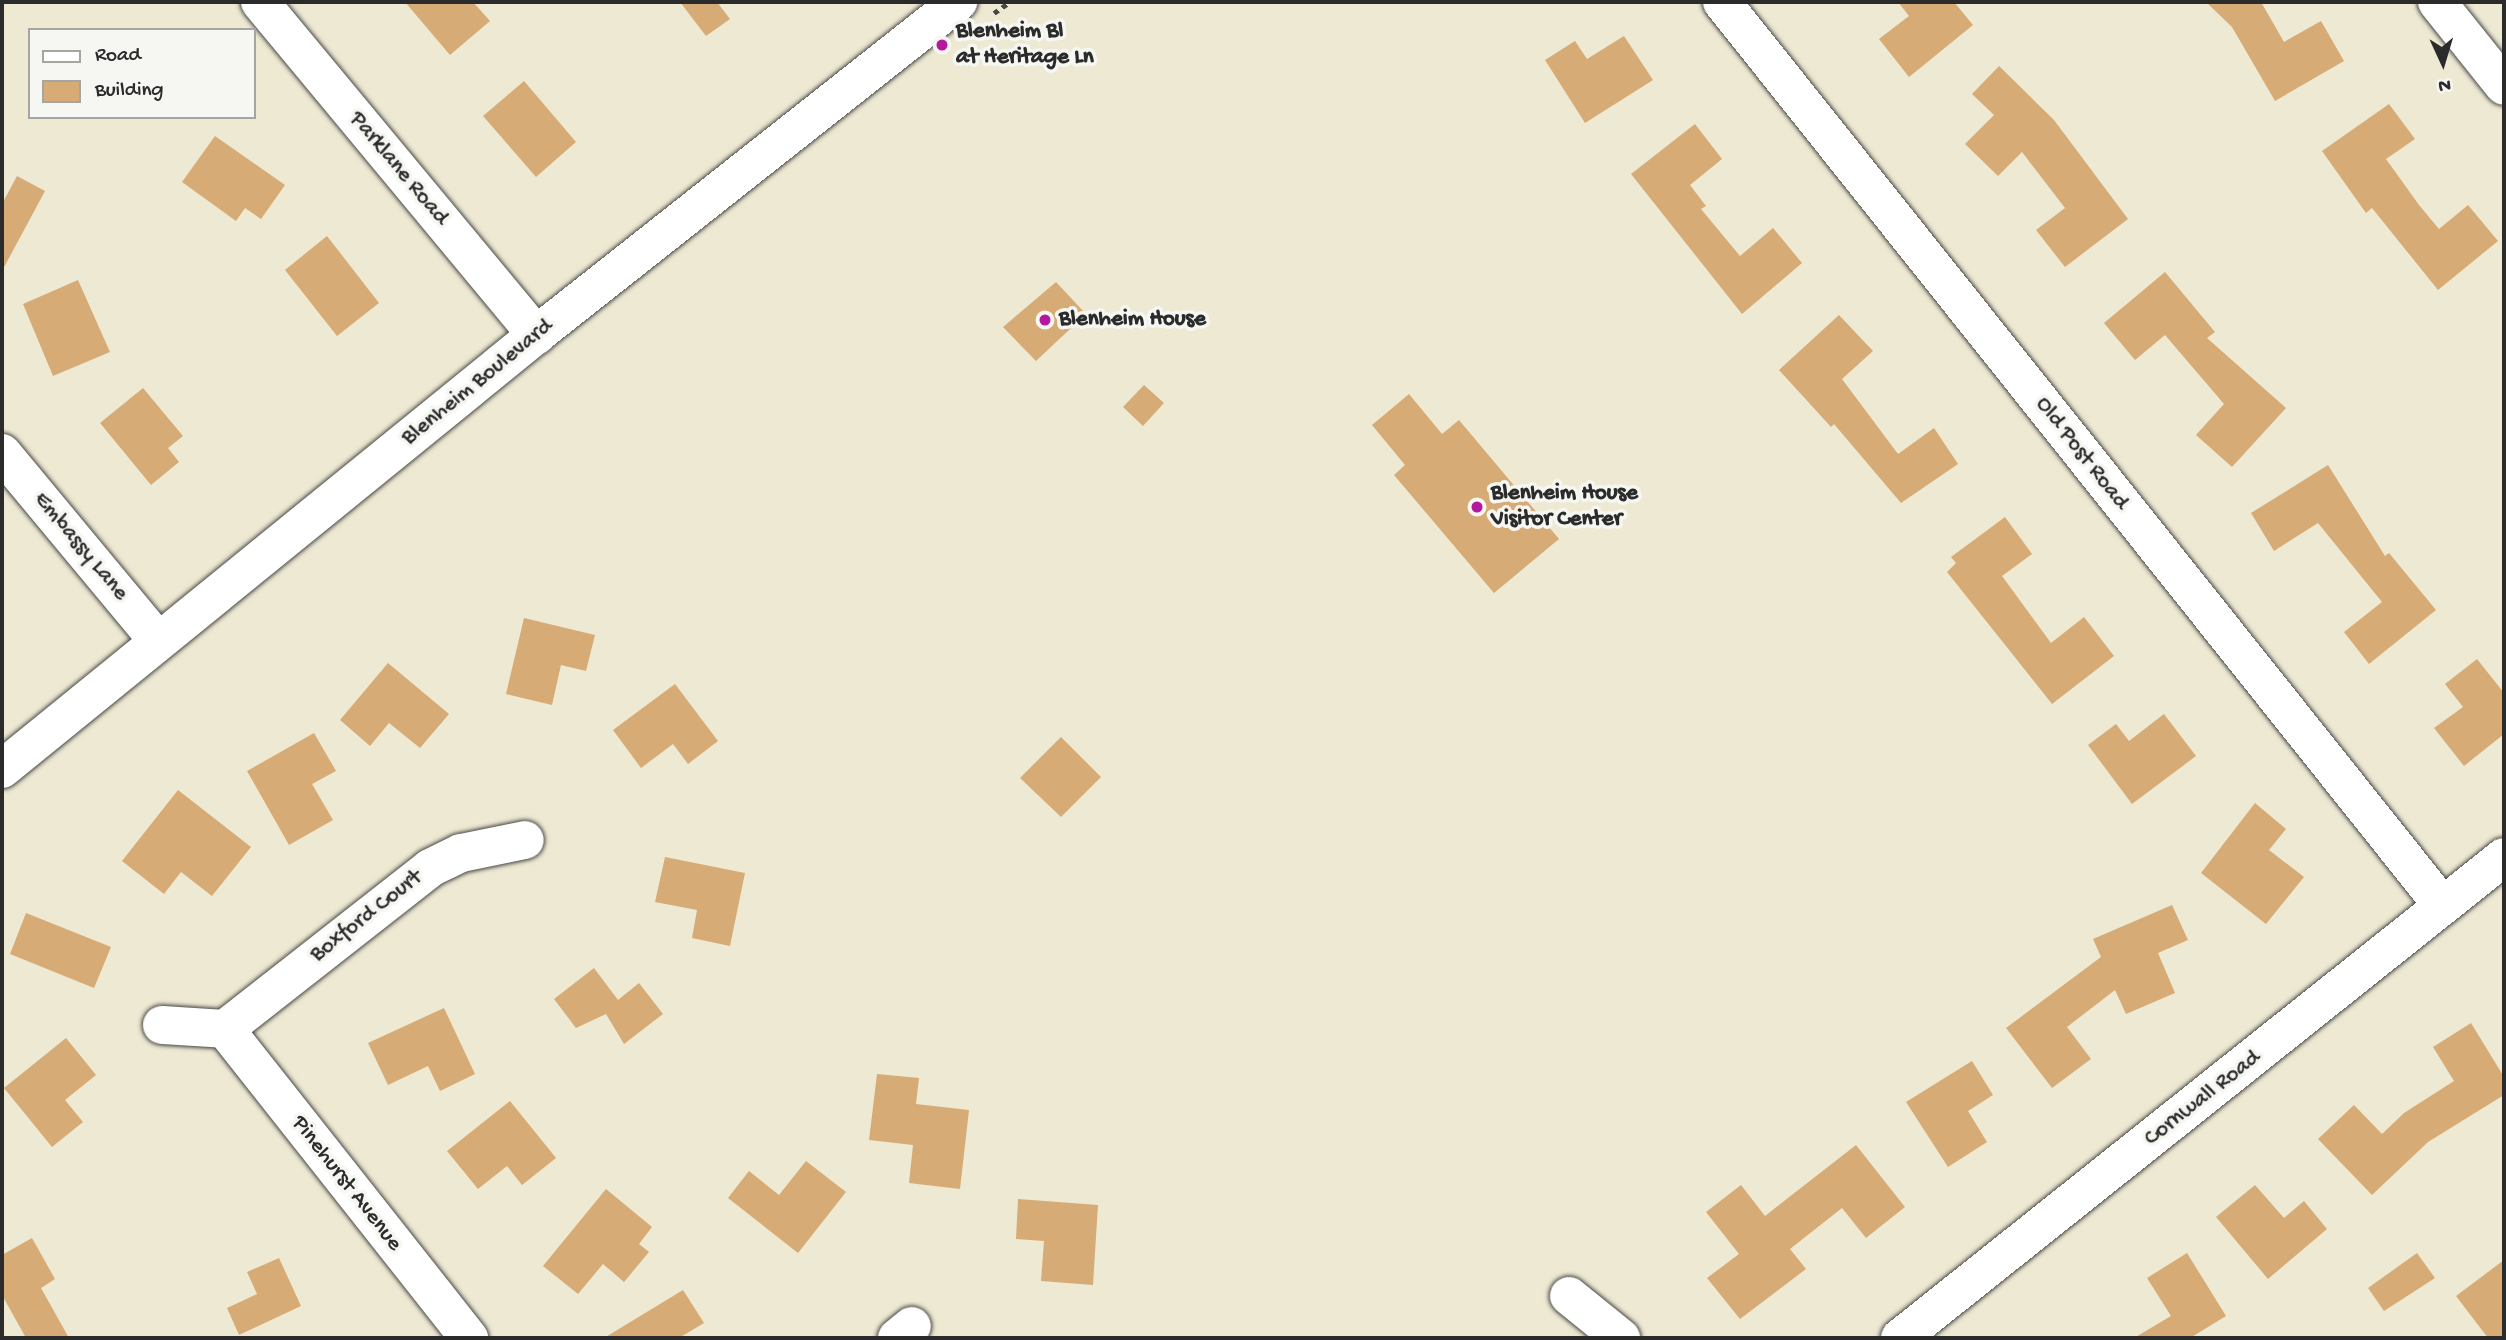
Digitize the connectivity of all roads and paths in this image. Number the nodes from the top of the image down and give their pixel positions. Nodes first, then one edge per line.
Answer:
1 (260, 2) edge
2 (958, 2) edge
3 (1722, 2) edge
4 (2437, 2) edge
5 (2504, 86) edge
6 (536, 335) junction
7 (2, 453) edge
8 (158, 641) junction
9 (2, 769) edge
10 (525, 840) dead end
11 (2504, 856) edge
12 (2442, 905) junction
13 (162, 1025) dead end
14 (225, 1029) junction
15 (1569, 1296) dead end
16 (469, 1338) edge
17 (1621, 1338) edge
18 (1900, 1338) edge

1 - 6 street, Parklane Road
2 - 6 street, Blenheim Boulevard
3 - 12 street, Old Post Road
4 - 5 street
6 - 8 street, Blenheim Boulevard
7 - 8 street, Embassy Lane
8 - 9 street, Blenheim Boulevard
10 - 14 street, Boxford Court
11 - 12 street, Cornwall Road
12 - 18 street, Cornwall Road
13 - 14 street
14 - 16 street, Pinehurst Avenue
15 - 17 street

